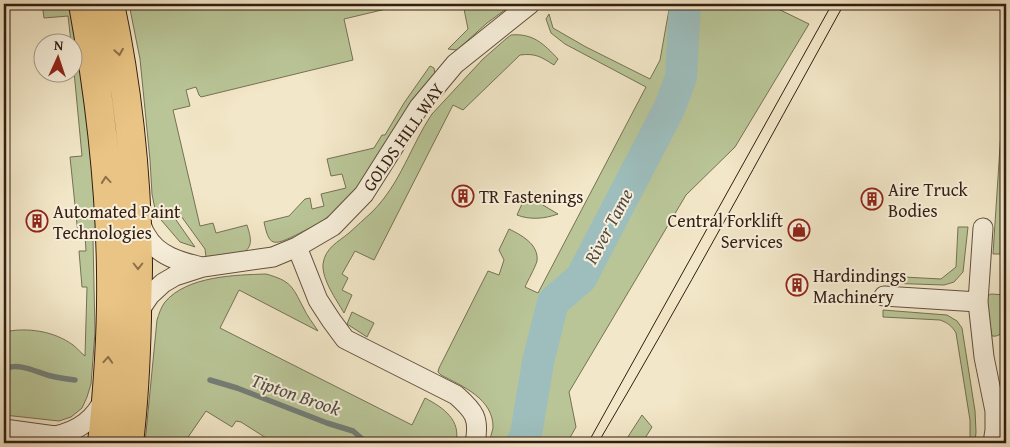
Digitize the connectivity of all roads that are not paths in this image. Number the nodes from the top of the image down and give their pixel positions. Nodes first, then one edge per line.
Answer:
1 (83, 4) edge
2 (110, 4) edge
3 (530, 4) edge
4 (136, 212) junction
5 (983, 228) dead end
6 (297, 247) junction
7 (203, 267) junction
8 (884, 296) dead end
9 (978, 302) junction
10 (137, 314) junction
11 (106, 394) junction
12 (4, 429) edge
13 (61, 440) edge
14 (102, 443) edge
15 (129, 443) edge
16 (475, 443) edge
17 (994, 443) edge

11 -> 1 highway
2 -> 4 highway
3 - 6 street, GOLDS HILL WAY
4 - 7 street, GOLDS HILL WAY
4 -> 10 highway
5 - 9 street
6 - 7 street, GOLDS HILL WAY
6 - 16 street
7 - 10 street, GOLDS HILL WAY
8 - 9 street
9 - 17 street
10 - 15 highway
11 - 13 street
11 - 14 highway
12 - 13 street

